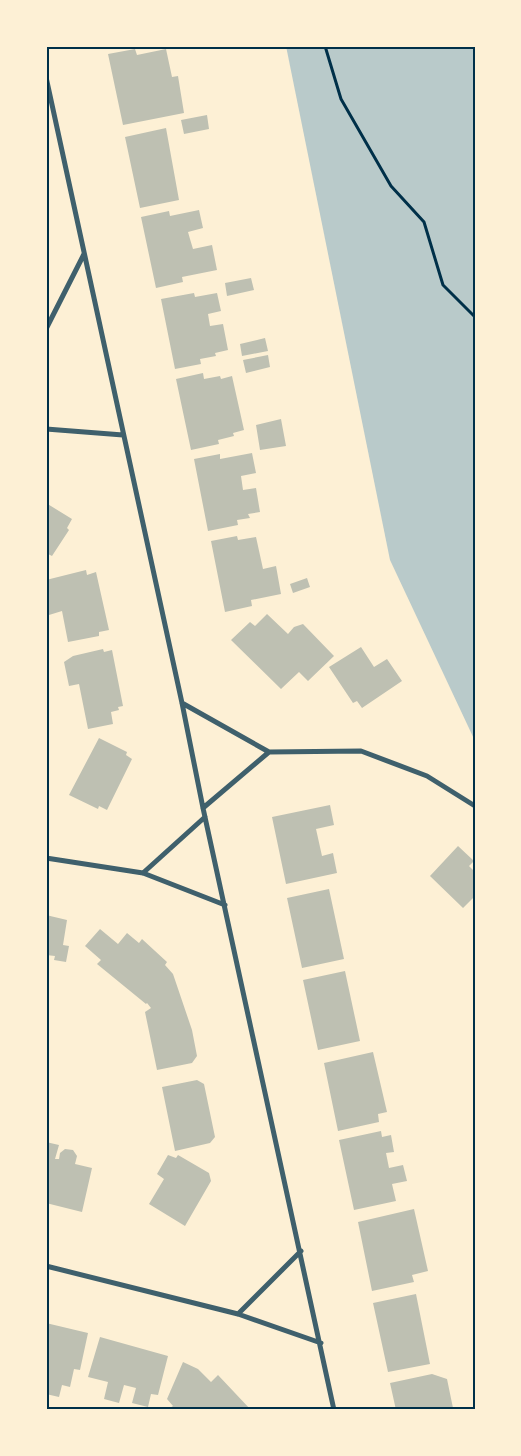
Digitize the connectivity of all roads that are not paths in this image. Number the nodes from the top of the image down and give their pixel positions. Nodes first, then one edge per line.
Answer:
1 (46, 77) edge
2 (84, 254) junction
3 (46, 329) edge
4 (46, 428) edge
5 (123, 435) junction
6 (182, 703) junction
7 (268, 752) junction
8 (475, 806) edge
9 (203, 808) junction
10 (205, 817) junction
11 (46, 858) edge
12 (143, 873) junction
13 (225, 905) junction
14 (301, 1251) junction
15 (46, 1266) edge
16 (238, 1314) junction
17 (321, 1343) junction
18 (334, 1410) edge

1 - 2 street
2 - 3 street
2 - 5 street
4 - 5 street
5 - 6 street
6 - 7 street
6 - 9 street
7 - 8 street
7 - 9 street
9 - 10 street
10 - 12 street
10 - 13 street
11 - 12 street
12 - 13 street
13 - 14 street
14 - 16 street
14 - 17 street
15 - 16 street
16 - 17 street
17 - 18 street

